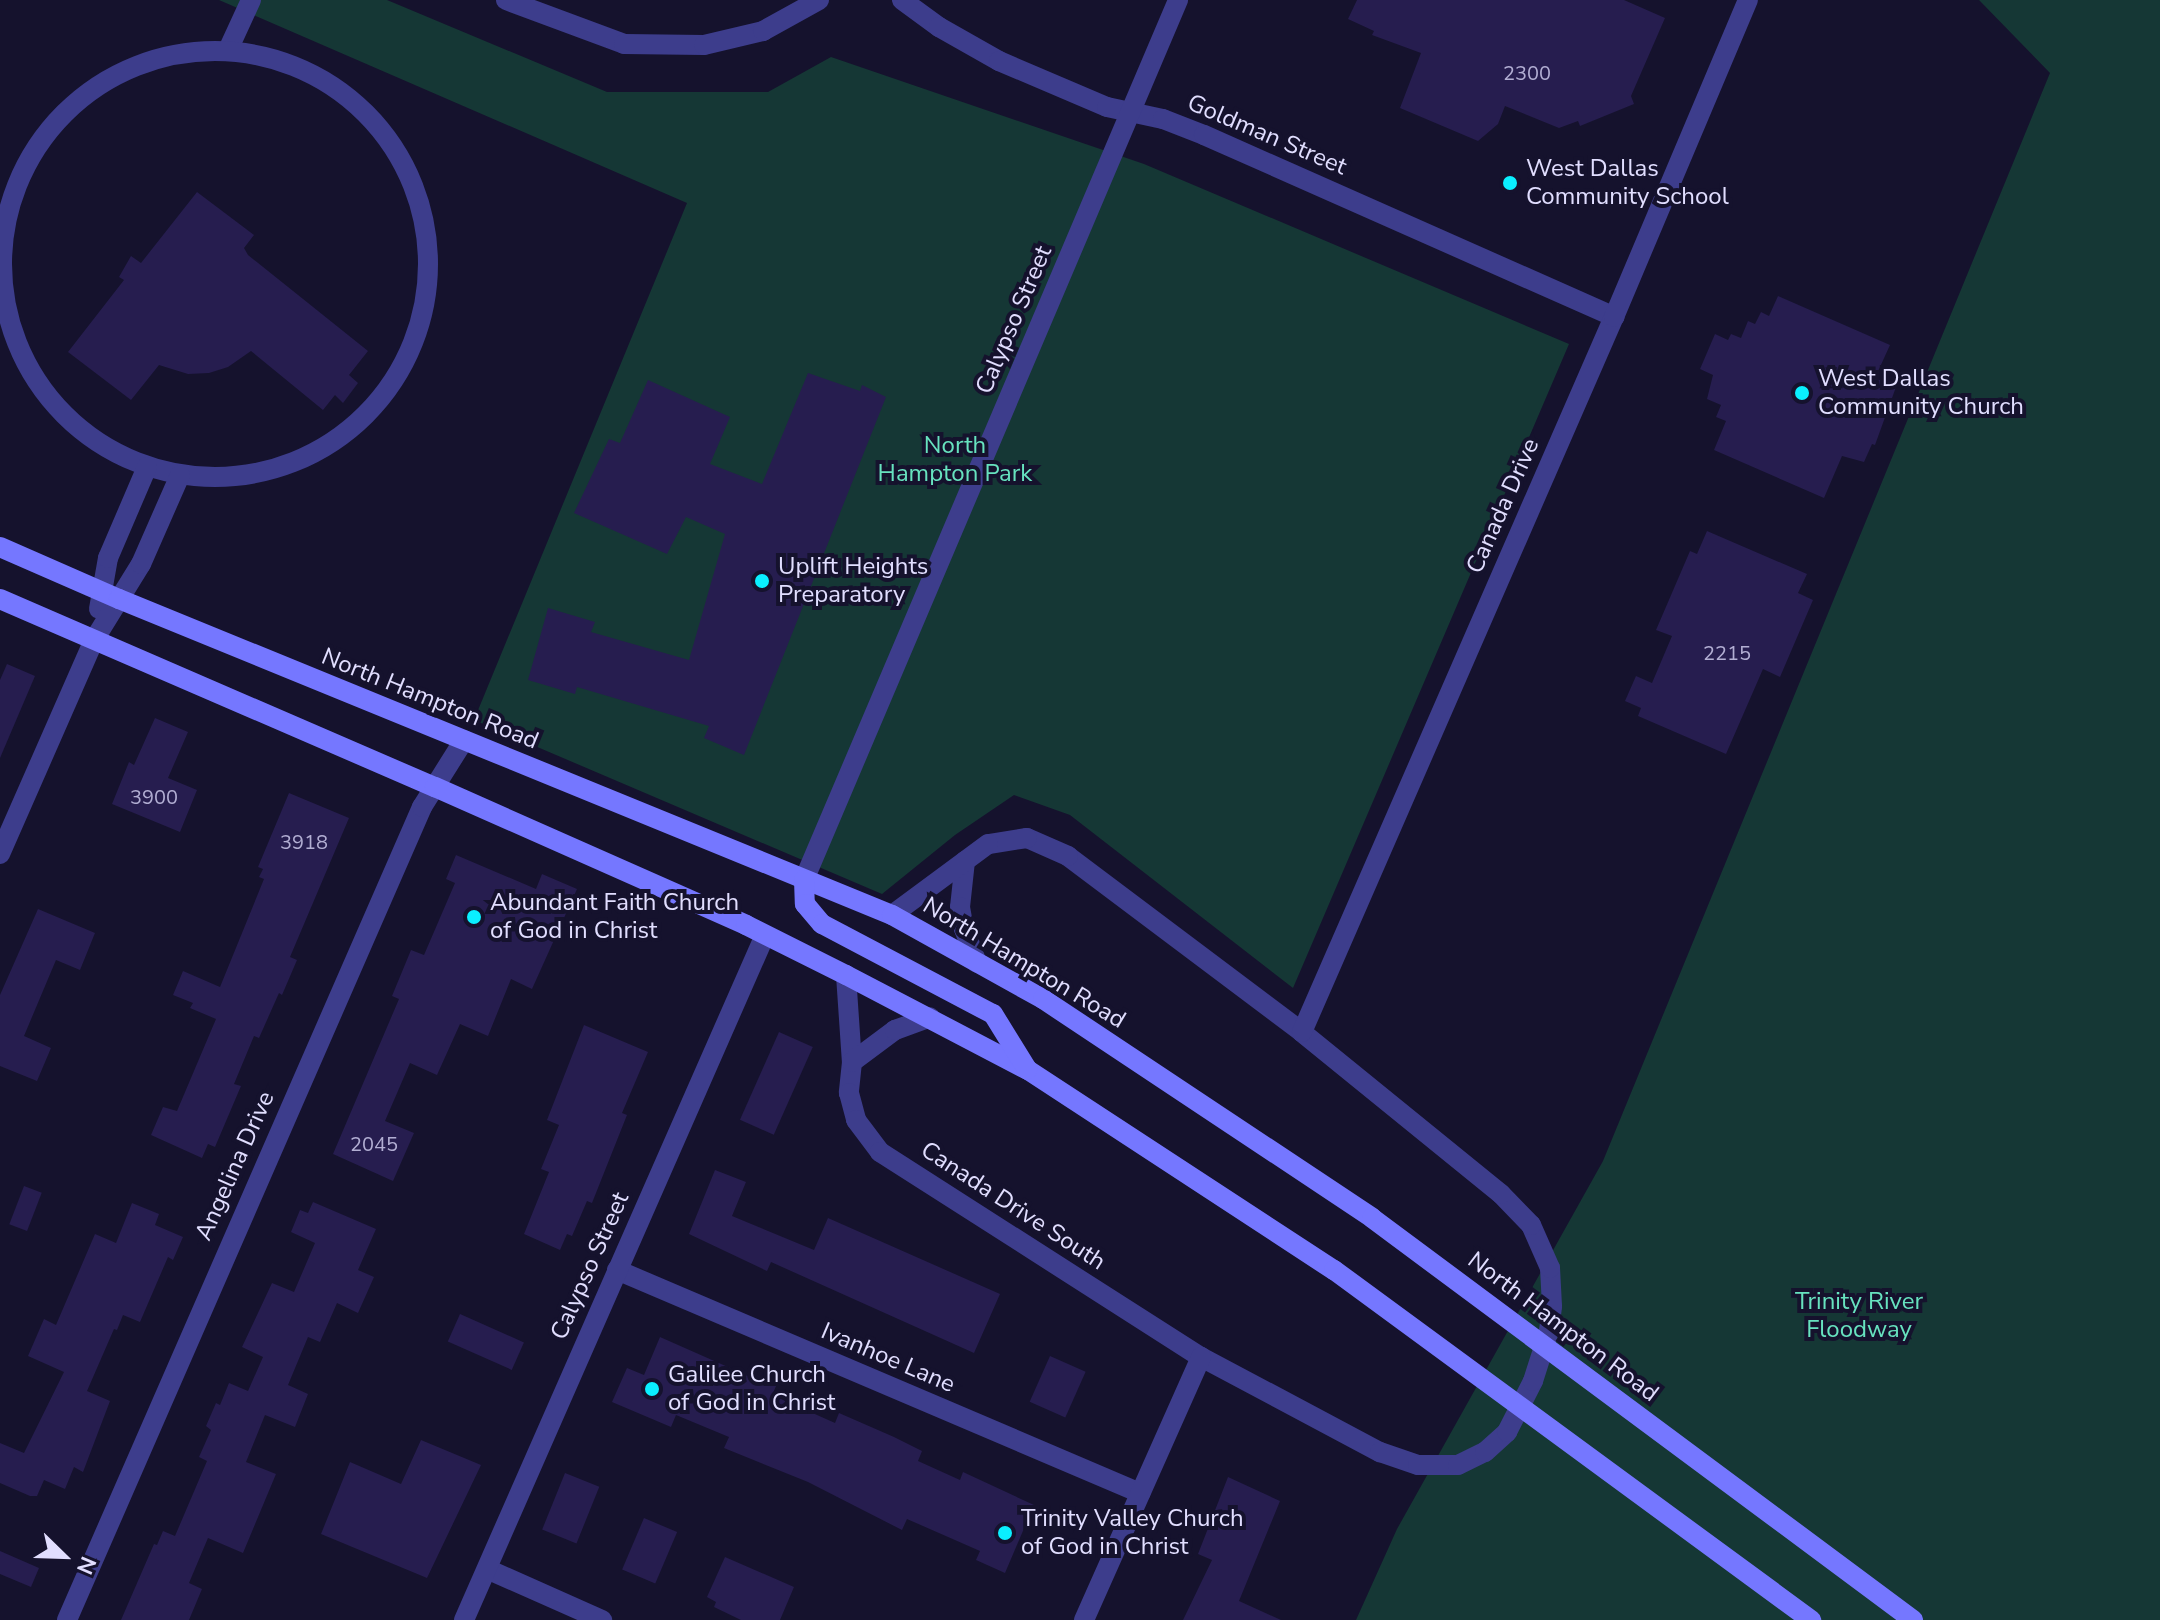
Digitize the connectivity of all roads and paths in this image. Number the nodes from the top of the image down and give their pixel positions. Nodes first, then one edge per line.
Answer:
1 (251, 0) edge
2 (506, 0) edge
3 (819, 0) edge
4 (902, 0) edge
5 (1178, 0) edge
6 (1748, 0) edge
7 (228, 50) junction
8 (1131, 112) junction
9 (1614, 317) junction
10 (147, 467) junction
11 (180, 475) junction
12 (0, 547) edge
13 (111, 596) junction
14 (0, 599) edge
15 (94, 640) junction
16 (464, 740) junction
17 (435, 787) junction
18 (0, 854) edge
19 (965, 861) junction
20 (804, 880) junction
21 (892, 915) junction
22 (765, 935) junction
23 (977, 963) junction
24 (846, 975) junction
25 (930, 1017) junction
26 (1302, 1032) junction
27 (852, 1062) junction
28 (1028, 1070) junction
29 (617, 1270) junction
30 (1201, 1357) junction
31 (1140, 1493) junction
32 (487, 1569) junction
33 (67, 1620) edge
34 (464, 1620) edge
35 (602, 1620) edge
36 (1084, 1620) edge
37 (1811, 1620) edge
38 (1913, 1620) edge

1 - 7 street
2 - 3 street
4 - 8 street, Goldman Street
5 - 8 street, Calypso Street
6 - 9 street, Canada Drive
7 - 10 street
7 - 11 street
8 - 9 street, Goldman Street
8 - 20 street, Calypso Street
9 - 26 street, Canada Drive
10 - 11 street
10 - 13 street
11 - 13 street
12 - 13 main road, North Hampton Road
13 - 15 street
13 - 16 main road, North Hampton Road
14 - 15 main road
15 - 17 main road
15 - 18 street
16 - 17 street, Angelina Drive
16 - 20 main road, North Hampton Road
17 - 22 main road
17 - 33 street, Angelina Drive
19 - 21 street
19 - 23 street
19 - 26 street
20 - 21 main road, North Hampton Road
20 - 28 main road
21 - 23 main road, North Hampton Road
22 - 24 main road
22 - 29 street, Calypso Street
23 - 38 main road, North Hampton Road, bridge
24 - 25 main road
24 - 27 street, Canada Drive South
25 - 27 street
25 - 28 main road
26 - 30 street, Canada Drive South
27 - 30 street, Canada Drive South
28 - 37 main road, bridge
29 - 31 street, Ivanhoe Lane
29 - 32 street, Calypso Street
30 - 31 street
31 - 36 street
32 - 34 street, Calypso Street
32 - 35 street

